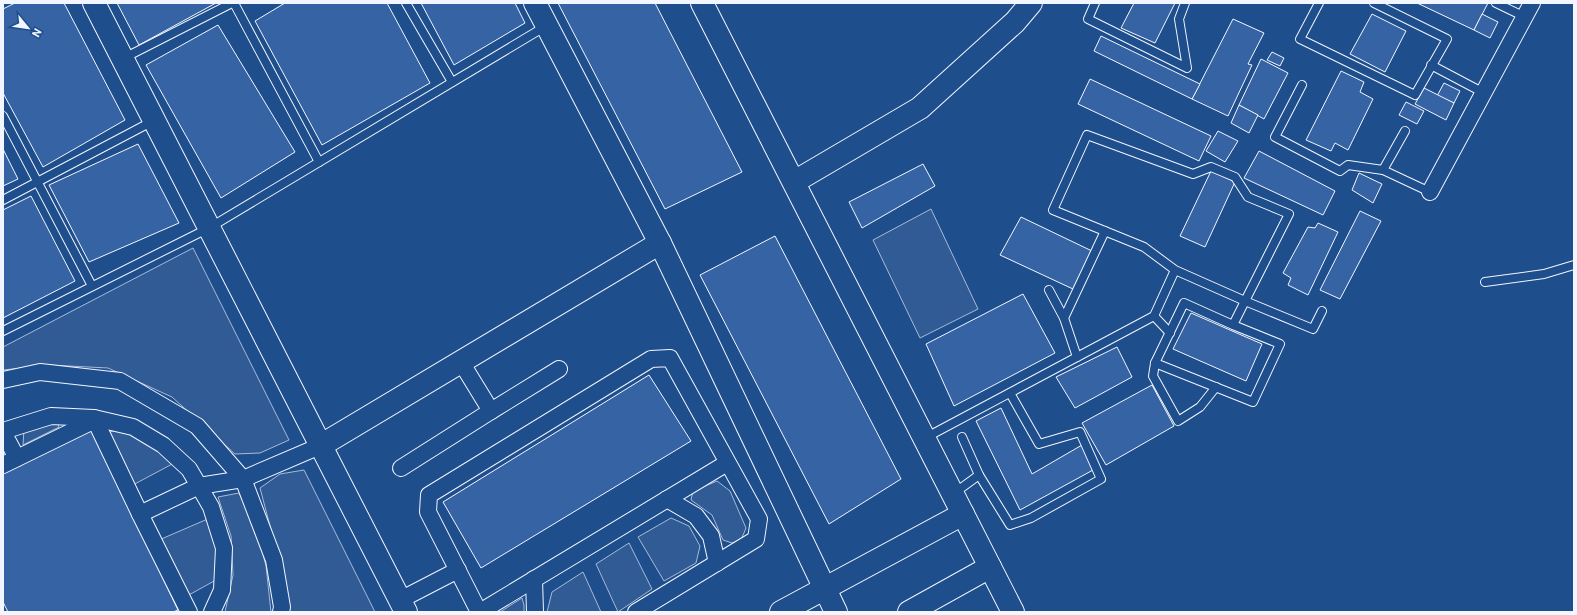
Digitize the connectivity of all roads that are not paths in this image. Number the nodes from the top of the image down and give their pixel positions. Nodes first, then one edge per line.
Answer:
1 (94, 3) edge
2 (233, 3) edge
3 (406, 3) edge
4 (535, 3) edge
5 (702, 3) edge
6 (1031, 3) edge
7 (1095, 3) edge
8 (1185, 3) edge
9 (1319, 3) edge
10 (1374, 3) edge
11 (1496, 3) edge
12 (1532, 3) edge
13 (1525, 17) junction
14 (547, 26) junction
15 (122, 59) junction
16 (1431, 65) junction
17 (452, 82) junction
18 (1302, 85) dead end
19 (1484, 93) junction
20 (3, 116) edge
21 (154, 120) junction
22 (1405, 131) dead end
23 (319, 162) junction
24 (1383, 170) junction
25 (794, 182) junction
26 (38, 183) junction
27 (1430, 192) joint
28 (3, 200) edge
29 (209, 228) junction
30 (1105, 231) junction
31 (660, 243) junction
32 (1574, 265) edge
33 (1175, 270) junction
34 (1485, 282) dead end
35 (92, 286) junction
36 (1049, 290) dead end
37 (1245, 301) junction
38 (1322, 311) dead end
39 (1154, 316) junction
40 (1064, 318) junction
41 (1233, 325) junction
42 (3, 331) edge
43 (1170, 333) junction
44 (1077, 357) junction
45 (461, 362) junction
46 (1155, 363) junction
47 (559, 369) dead end
48 (3, 380) edge
49 (1216, 387) junction
50 (1010, 393) junction
51 (491, 411) junction
52 (94, 419) junction
53 (3, 431) edge
54 (962, 437) dead end
55 (924, 438) junction
56 (320, 446) junction
57 (10, 461) edge
58 (727, 462) junction
59 (401, 468) dead end
60 (979, 475) junction
61 (243, 479) junction
62 (199, 486) junction
63 (953, 494) junction
64 (667, 499) junction
65 (140, 514) junction
66 (963, 514) junction
67 (717, 563) junction
68 (990, 567) junction
69 (458, 570) junction
70 (534, 579) junction
71 (824, 589) junction
72 (403, 606) edge
73 (662, 606) edge
74 (189, 612) edge
75 (212, 612) edge
76 (281, 612) edge
77 (480, 612) edge
78 (535, 612) edge
79 (636, 612) edge
80 (781, 612) edge
81 (836, 612) edge
82 (909, 612) edge
83 (1013, 612) edge

1 - 15 street
2 - 15 lane
2 - 23 lane
3 - 17 lane
4 - 14 street
5 - 25 street
6 - 25 street
7 - 8 lane
9 - 16 lane
10 - 16 lane
11 - 13 lane
12 - 13 street
13 - 19 street
14 - 17 lane
14 - 31 street
15 - 21 street
16 - 19 lane
17 - 23 lane
18 - 24 lane
19 - 27 street
20 - 26 lane
21 - 26 lane
21 - 29 street
22 - 24 lane
23 - 29 lane
24 - 27 lane
25 - 55 street
26 - 28 lane
26 - 35 lane
29 - 35 lane
29 - 56 street
30 - 33 lane
30 - 37 lane
30 - 40 lane
31 - 45 street
31 - 71 street
32 - 34 lane
33 - 37 lane
33 - 39 lane
35 - 42 lane
36 - 40 lane
37 - 38 lane
37 - 41 lane
39 - 43 lane
39 - 44 lane
40 - 44 lane
41 - 43 lane
41 - 49 lane
43 - 46 lane
44 - 50 lane
45 - 51 street
45 - 56 street
46 - 49 lane
46 - 49 lane
47 - 51 street
48 - 61 street
50 - 55 lane
50 - 60 lane
51 - 59 street
52 - 53 street
52 - 57 street
52 - 62 street
52 - 65 street
53 - 57 street
54 - 60 lane
55 - 63 street
56 - 61 street
56 - 72 street
58 - 64 street
58 - 67 street
58 - 69 street
60 - 63 lane
61 - 62 street
61 - 76 street
62 - 65 street
62 - 75 street
63 - 66 street
64 - 67 street
64 - 70 street
65 - 74 street
66 - 68 street
66 - 71 street
67 - 73 street
68 - 82 street
68 - 83 street
69 - 72 street
69 - 77 street
70 - 77 street
70 - 78 street
71 - 80 street
71 - 81 street
73 - 79 street

